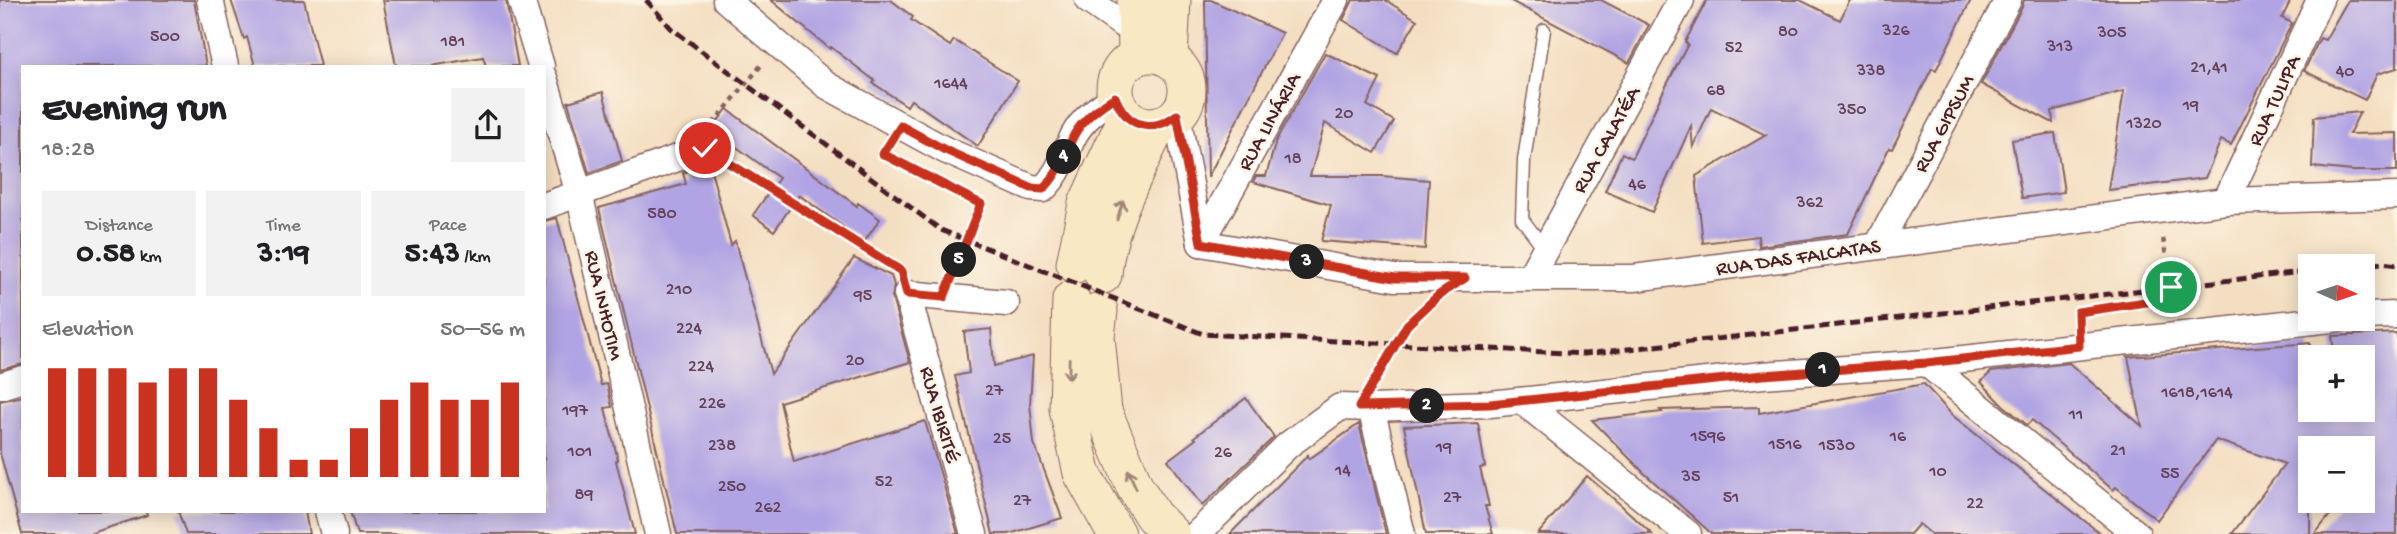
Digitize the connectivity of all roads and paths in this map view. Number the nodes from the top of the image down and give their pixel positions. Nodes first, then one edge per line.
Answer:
1 (209, 0) edge
2 (521, 0) edge
3 (726, 0) edge
4 (1088, 0) edge
5 (1172, 0) edge
6 (1336, 0) edge
7 (1681, 0) edge
8 (2008, 0) edge
9 (2319, 0) edge
10 (1544, 30) dead end
11 (1144, 37) edge
12 (778, 44) junction
13 (225, 65) edge
14 (541, 65) edge
15 (546, 85) edge
16 (1144, 113) junction
17 (901, 126) junction
18 (697, 151) junction
19 (579, 193) junction
20 (2397, 196) edge
21 (2227, 201) junction
22 (546, 205) edge
23 (2175, 236) dead end
24 (1201, 243) junction
25 (1878, 245) junction
26 (1545, 249) junction
27 (1089, 270) dead end
28 (1530, 277) junction
29 (1465, 278) junction
30 (907, 294) junction
31 (944, 297) junction
32 (1006, 303) dead end
33 (2397, 314) edge
34 (2375, 315) edge
35 (2298, 323) edge
36 (2079, 346) junction
37 (1926, 363) junction
38 (21, 380) edge
39 (0, 386) edge
40 (1522, 401) junction
41 (1365, 408) junction
42 (329, 513) edge
43 (334, 534) edge
44 (658, 534) edge
45 (974, 534) edge
46 (1116, 534) edge
47 (1171, 534) edge
48 (1197, 534) edge
49 (1402, 534) edge
50 (1688, 534) edge
51 (2137, 534) edge

1 - 13 street
2 - 14 street
3 - 12 street
4 - 11 street
5 - 11 street
6 - 24 street, RUA LINÁRIA
7 - 26 street, RUA CALATÉA
8 - 25 street, RUA GIPSUM
9 - 21 street, RUA TULIPA
10 - 26 lane
11 - 16 street
11 - 16 street
12 - 17 street
12 - 18 path
15 - 19 street, RUA INHOTIM
16 - 17 street
16 - 24 street
16 - 27 street
17 - 31 path
18 - 19 street
18 - 30 path
19 - 22 street
19 - 44 street, RUA INHOTIM
20 - 21 street, RUA DAS FALCATAS
21 - 25 street, RUA DAS FALCATAS
23 - 36 path
24 - 29 street, RUA DAS FALCATAS
25 - 28 street, RUA DAS FALCATAS
26 - 28 street, RUA CALATÉA
28 - 29 street, RUA DAS FALCATAS
29 - 41 path
30 - 31 street
30 - 45 street, RUA IBIRITÉ
31 - 32 street
33 - 34 street
35 - 36 street
36 - 37 street
37 - 40 street
37 - 51 street
38 - 39 street
40 - 41 street
40 - 50 street
41 - 48 street
41 - 49 street
42 - 43 street
47 -> 46 street

